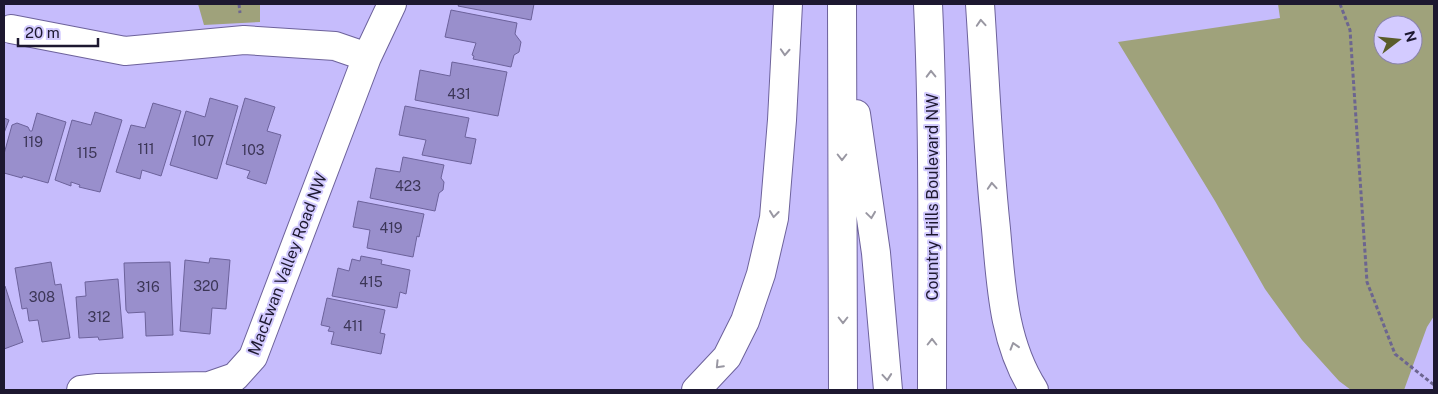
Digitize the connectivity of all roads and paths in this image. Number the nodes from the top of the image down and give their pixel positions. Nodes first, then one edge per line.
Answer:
1 (392, 4) edge
2 (788, 4) edge
3 (928, 4) edge
4 (980, 4) edge
5 (1340, 4) edge
6 (842, 7) edge
7 (11, 29) dead end
8 (367, 57) junction
9 (1434, 385) edge
10 (81, 390) edge
11 (696, 390) edge
12 (843, 390) edge
13 (888, 390) edge
14 (932, 390) edge
15 (1034, 390) edge

1 - 8 main road, MacEwan Valley Road NW
2 -> 11 main road
14 -> 3 main road, Country Hills Boulevard NW
15 -> 4 main road
5 - 9 path
6 -> 12 main road
6 -> 13 main road
7 - 8 main road
8 - 10 main road, MacEwan Valley Road NW

